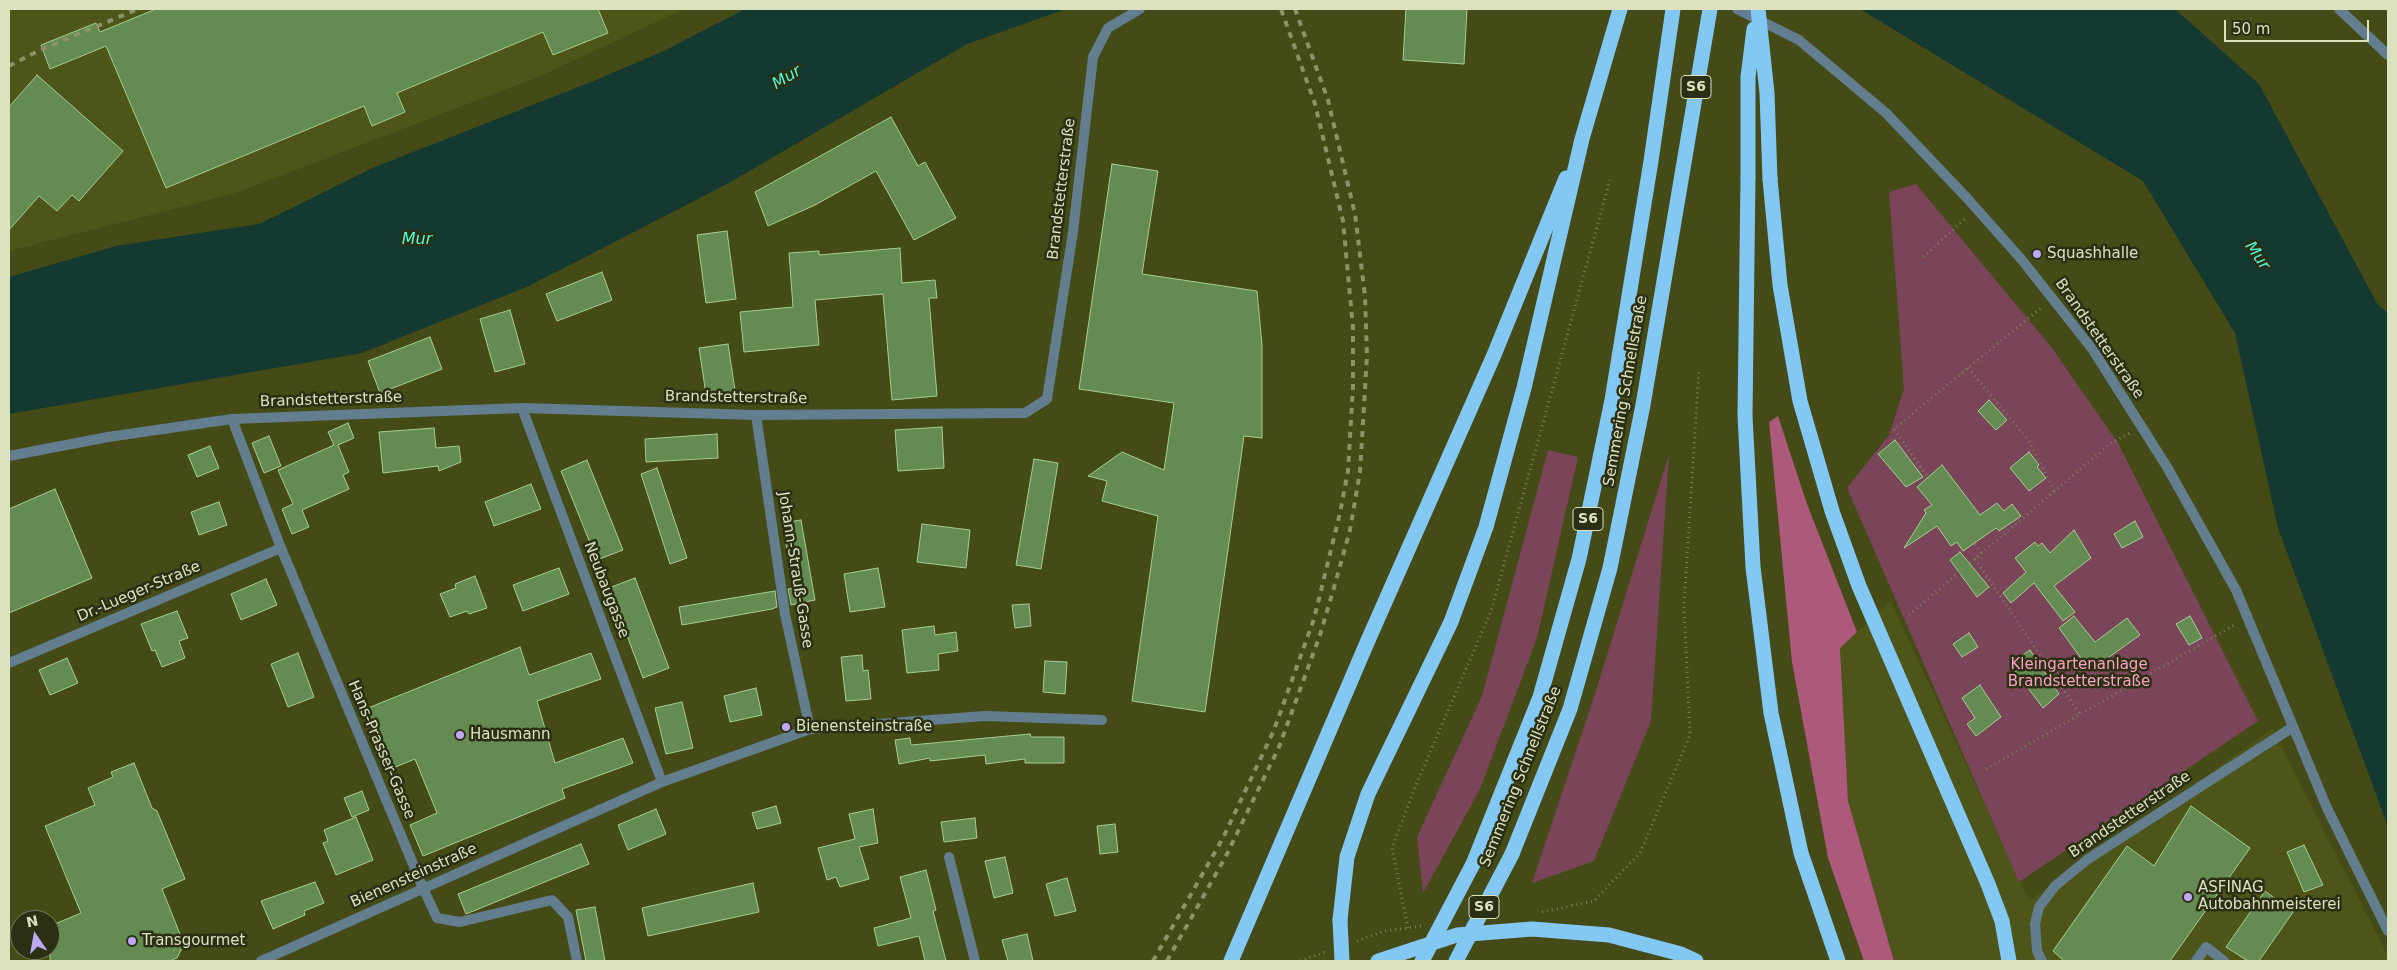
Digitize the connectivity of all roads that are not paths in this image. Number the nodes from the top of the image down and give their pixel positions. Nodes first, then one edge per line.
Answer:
1 (1140, 9) edge
2 (1620, 9) edge
3 (1673, 9) edge
4 (1710, 9) edge
5 (1737, 9) edge
6 (1757, 9) edge
7 (2339, 9) edge
8 (2388, 55) edge
9 (1582, 140) junction
10 (522, 408) junction
11 (756, 415) junction
12 (232, 419) junction
13 (9, 456) edge
14 (281, 548) junction
15 (9, 663) edge
16 (1102, 720) dead end
17 (2292, 727) junction
18 (810, 729) junction
19 (662, 782) junction
20 (949, 857) dead end
21 (423, 888) junction
22 (2388, 931) edge
23 (1338, 955) edge
24 (261, 961) edge
25 (577, 961) edge
26 (975, 961) edge
27 (1231, 961) edge
28 (1378, 961) edge
29 (1422, 961) edge
30 (1456, 961) edge
31 (1696, 961) edge
32 (1838, 961) edge
33 (2009, 961) edge
34 (2042, 961) edge
35 (2196, 961) edge
36 (2224, 961) edge

1 - 11 street, Brandstetterstraße
2 - 9 highway
3 - 29 highway, Semmering Schnellstraße / S6, bridge
4 - 30 highway, Semmering Schnellstraße / S6, bridge
5 - 17 street, Brandstetterstraße
6 - 32 highway, bridge
6 - 33 highway, bridge
7 - 8 street
9 - 23 highway, bridge
9 - 27 highway
10 - 11 street, Brandstetterstraße
10 - 12 street, Brandstetterstraße
10 - 19 street, Neubaugasse
11 - 18 street, Johann-Strauß-Gasse
12 - 13 street, Brandstetterstraße
12 - 14 street, Hans-Prasser-Gasse
14 - 15 street, Dr.-Lueger-Straße
14 - 21 street, Hans-Prasser-Gasse
16 - 18 street, Bienensteinstraße
17 - 22 street, Brandstetterstraße
17 - 34 street, Brandstetterstraße
18 - 19 street, Bienensteinstraße
19 - 21 street, Bienensteinstraße
20 - 26 street
21 - 24 street, Bienensteinstraße
21 - 25 street, Hans-Prasser-Gasse
28 - 31 highway
35 - 36 street

